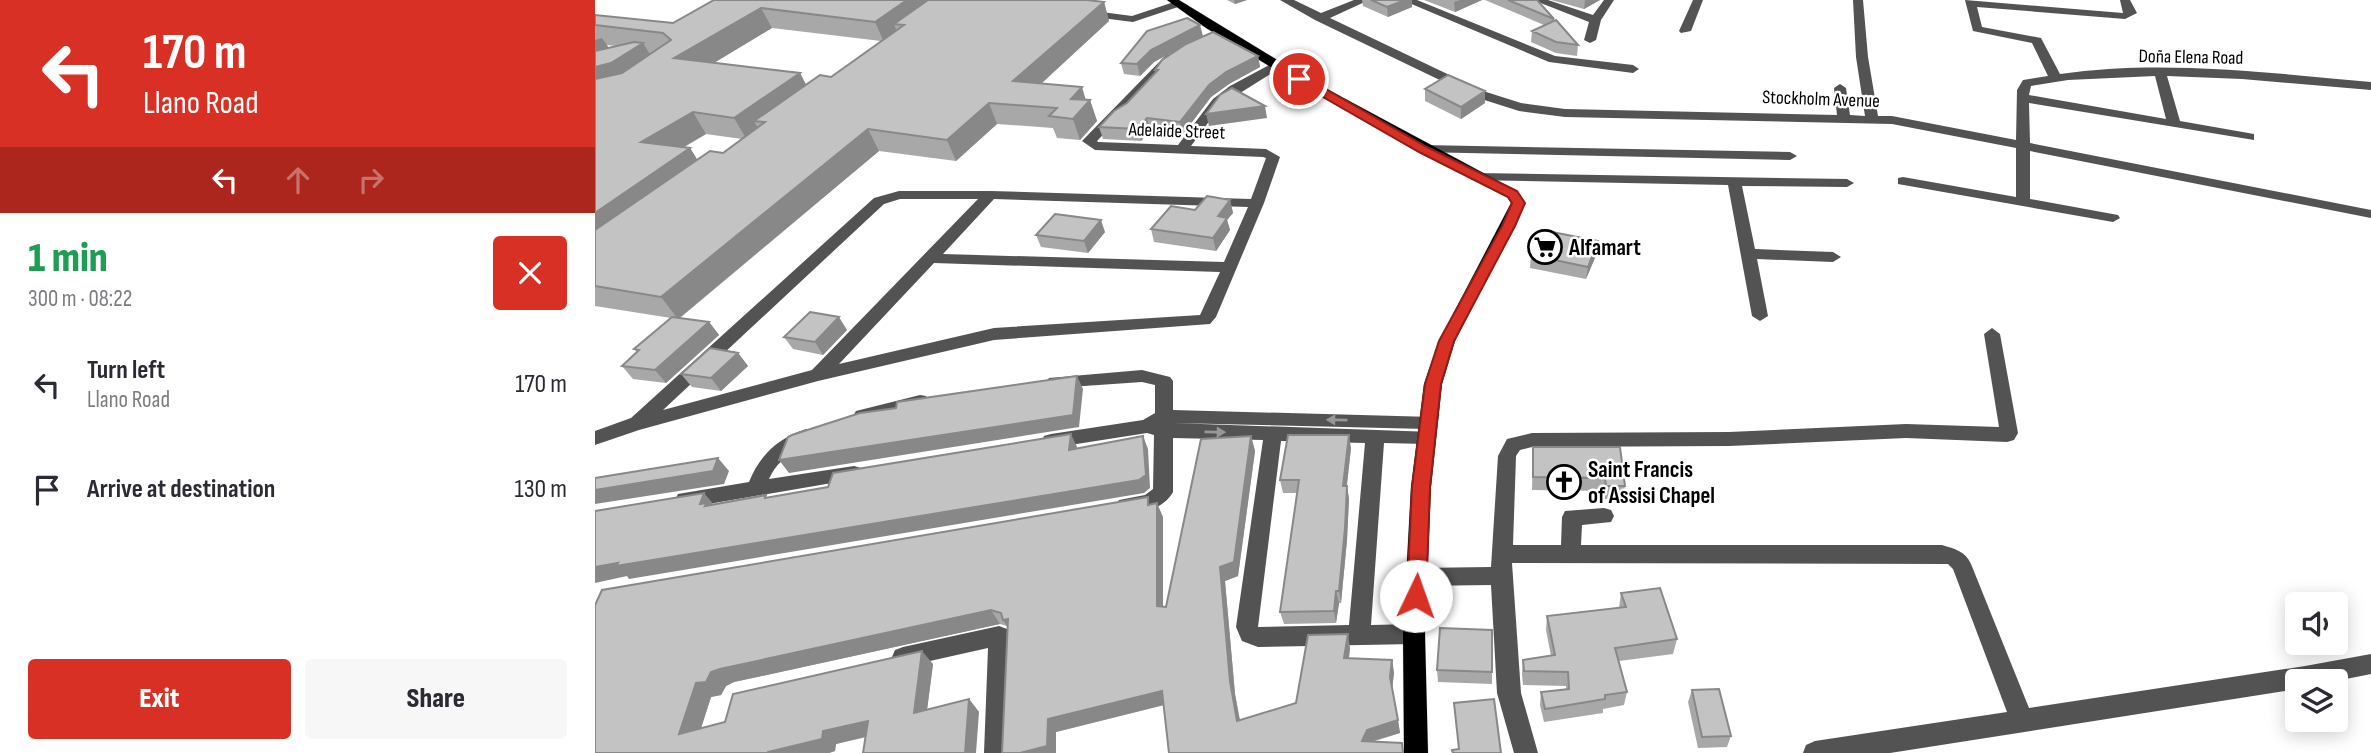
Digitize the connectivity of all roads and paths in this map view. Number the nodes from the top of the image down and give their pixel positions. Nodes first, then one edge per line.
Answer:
1 (1285, 0) edge
2 (1364, 0) edge
3 (1406, 0) edge
4 (1538, 0) edge
5 (1609, 0) edge
6 (1697, 0) edge
7 (1859, 0) edge
8 (2125, 0) edge
9 (1970, 1) edge
10 (1174, 2) edge
11 (1078, 12) edge
12 (1319, 18) junction
13 (1595, 20) junction
14 (1685, 31) dead end
15 (1590, 40) dead end
16 (1183, 51) edge
17 (1277, 66) junction
18 (1633, 69) dead end
19 (2160, 73) junction
20 (2056, 79) junction
21 (2371, 86) edge
22 (1840, 88) dead end
23 (2024, 99) junction
24 (1844, 117) junction
25 (1872, 118) junction
26 (2174, 124) junction
27 (2249, 137) dead end
28 (2024, 146) junction
29 (1182, 149) junction
30 (1423, 149) junction
31 (1790, 156) dead end
32 (1476, 177) junction
33 (1734, 181) junction
34 (1903, 181) dead end
35 (1847, 183) dead end
36 (990, 195) junction
37 (2023, 202) junction
38 (1257, 204) junction
39 (2371, 214) edge
40 (2113, 218) dead end
41 (1750, 254) junction
42 (1833, 257) dead end
43 (930, 258) junction
44 (1229, 267) junction
45 (1760, 316) dead end
46 (1992, 334) dead end
47 (818, 375) junction
48 (1035, 384) edge
49 (936, 398) edge
50 (846, 421) edge
51 (635, 424) junction
52 (1158, 424) junction
53 (1427, 429) junction
54 (821, 430) edge
55 (1273, 433) junction
56 (1375, 436) junction
57 (595, 438) edge
58 (1026, 445) edge
59 (878, 469) edge
60 (757, 488) junction
61 (662, 504) edge
62 (1110, 509) edge
63 (1604, 516) dead end
64 (1571, 553) junction
65 (1502, 554) junction
66 (1501, 576) junction
67 (1417, 577) junction
68 (1414, 634) junction
69 (1359, 635) junction
70 (879, 663) edge
71 (2371, 664) edge
72 (2022, 722) junction
73 (1416, 748) edge
74 (1392, 750) edge
75 (996, 753) edge
76 (1526, 753) edge
77 (1815, 753) edge

1 - 12 street, Stockholm Avenue
2 - 12 street
3 - 18 street
4 - 13 street
5 - 13 street
6 - 14 street
7 - 25 street
8 - 9 street
9 - 20 street
10 - 11 street
10 - 17 main road
12 - 24 street, Stockholm Avenue
13 - 15 street
16 - 29 street, Adelaide Street
17 - 29 street
17 - 30 main road
19 - 20 street, Doña Elena Road
19 - 21 street, Doña Elena Road
19 - 26 street
20 - 23 street, Doña Elena Road
22 - 24 street
23 - 26 street
23 - 28 street
24 - 25 street, Stockholm Avenue
25 - 28 street, Stockholm Avenue
26 - 27 street
28 - 37 street
28 - 39 street, Stockholm Avenue
29 - 38 street, Adelaide Street
30 - 31 street
30 - 32 main road
32 - 33 street
32 - 53 main road
33 - 35 street
33 - 41 street
34 - 37 street
36 - 38 street
36 - 43 street
36 - 51 street
37 - 40 street
38 - 44 street
41 - 42 street
41 - 45 street
43 - 44 street
43 - 47 street
44 - 47 street
46 - 65 street
47 - 51 street
48 - 52 street
49 - 50 street
51 - 57 street
53 -> 52 street
52 -> 55 street
52 - 58 street
52 - 62 street
53 - 56 street
53 - 67 main road
54 - 60 street
55 - 56 street
55 - 69 street
56 - 69 street
59 - 60 street
60 - 61 street
63 - 64 street
64 - 65 street
64 - 72 street
65 - 66 street
66 - 67 street
66 - 76 street
67 - 68 main road
68 - 69 street
68 - 73 main road
70 - 75 street
71 - 72 street
72 - 77 street
73 - 74 street

